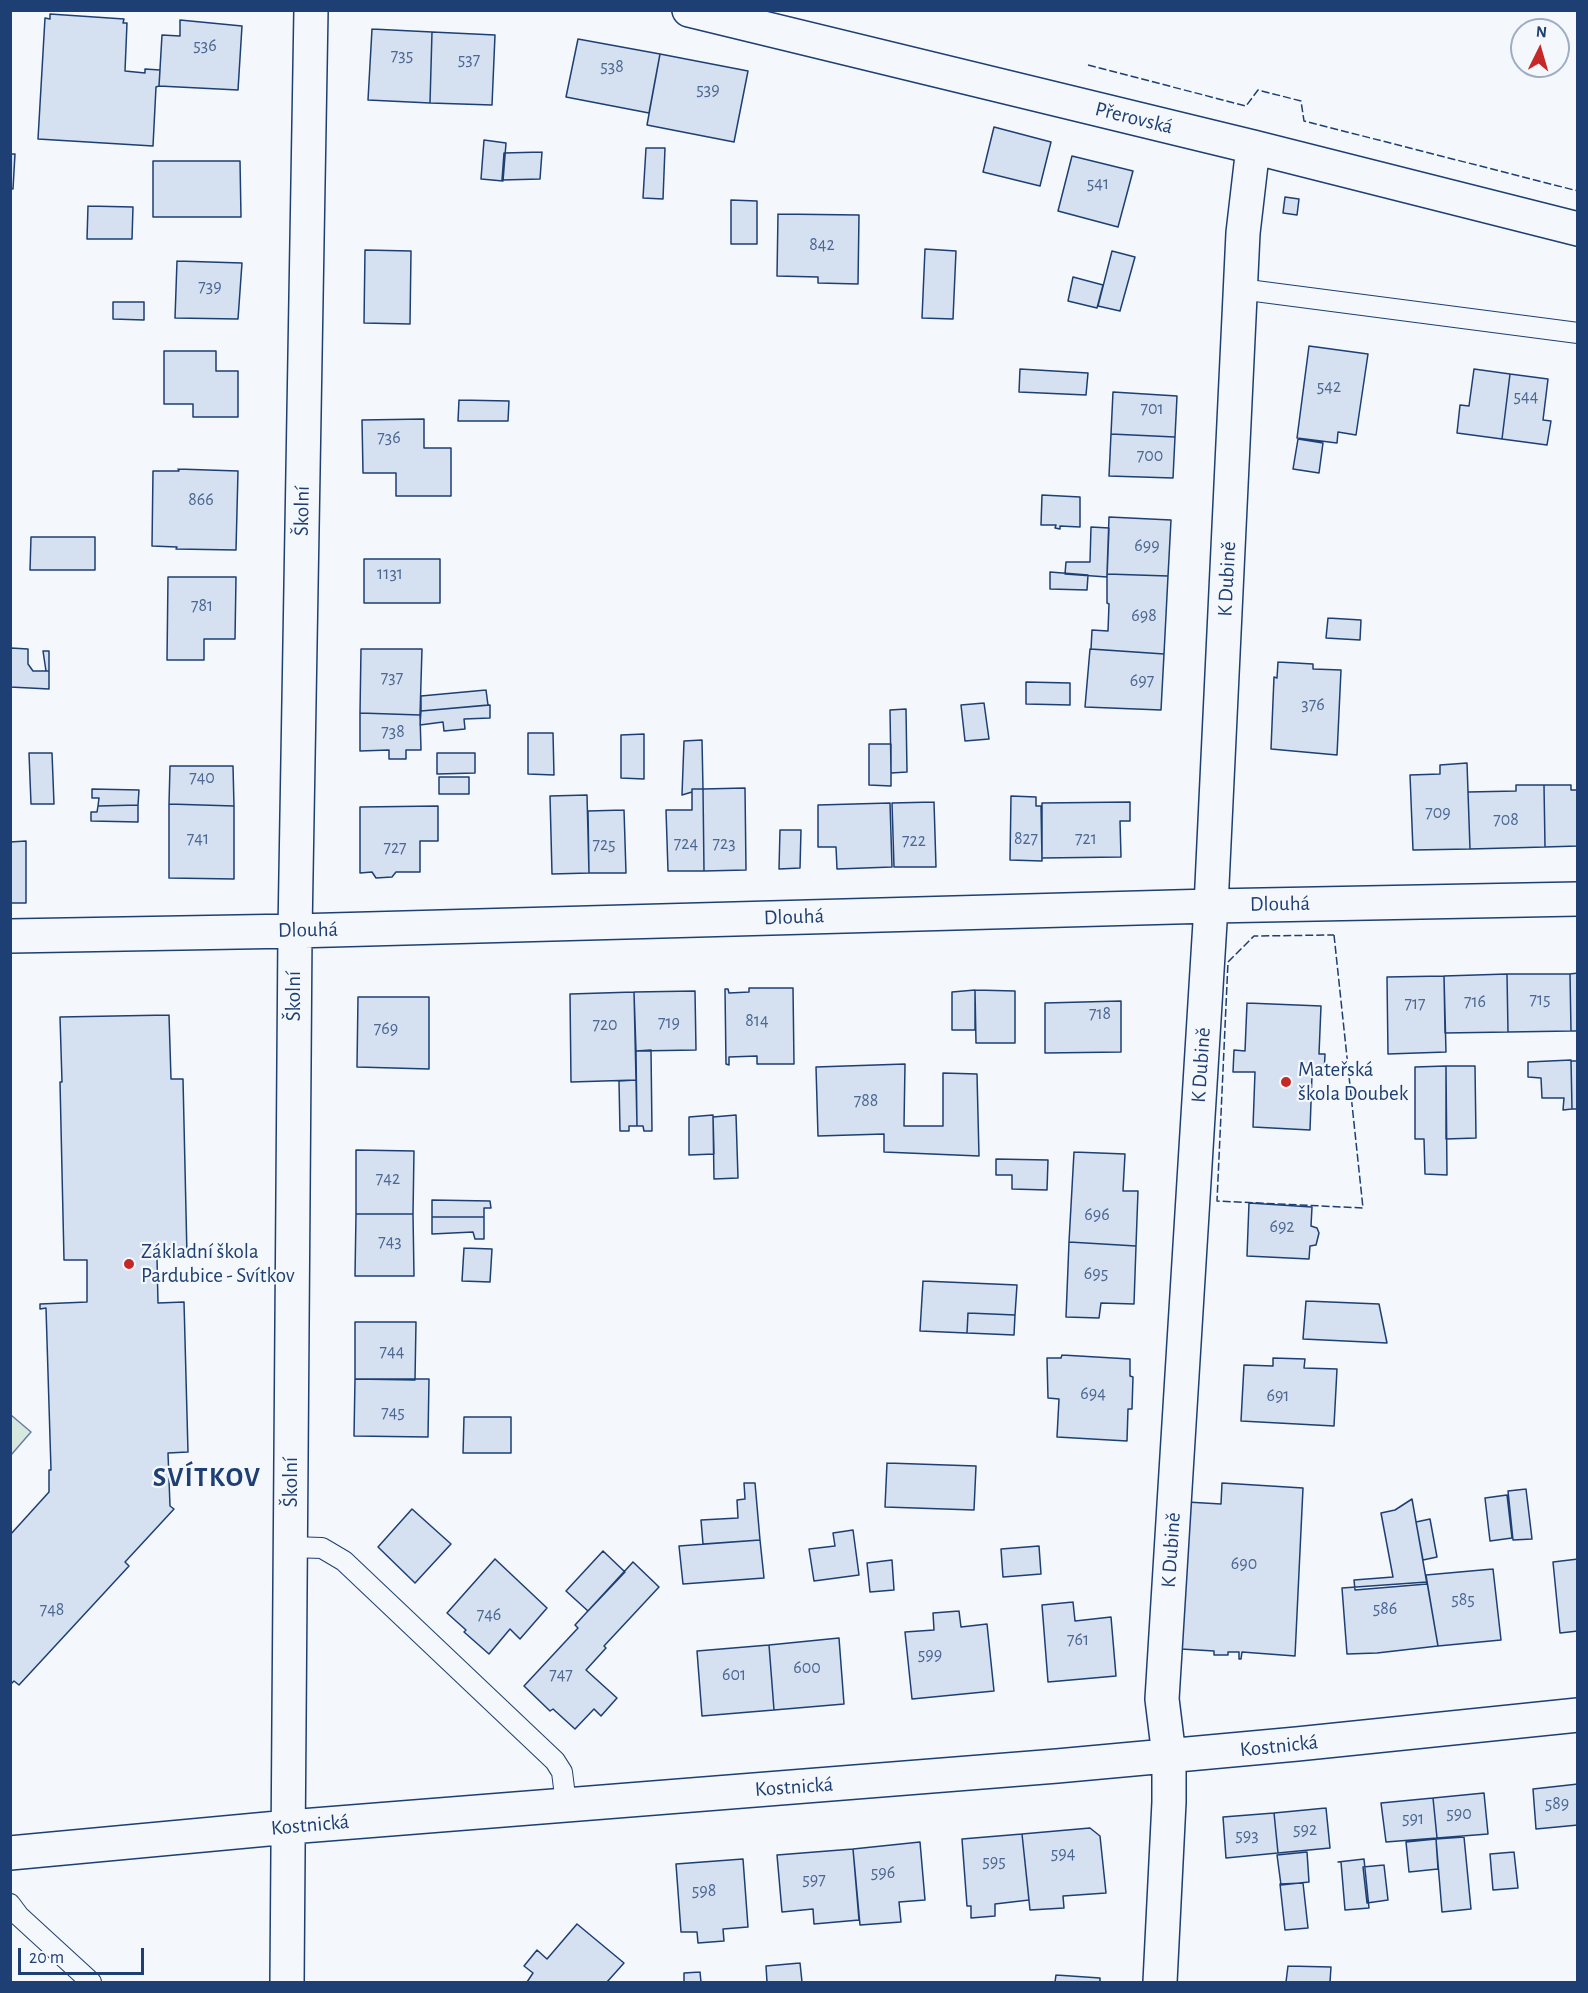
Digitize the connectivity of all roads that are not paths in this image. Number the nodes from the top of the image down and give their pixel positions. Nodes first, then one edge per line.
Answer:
1 (311, 10) edge
2 (688, 10) edge
3 (1253, 147) junction
4 (1578, 229) edge
5 (1240, 289) junction
6 (1578, 333) edge
7 (1578, 899) edge
8 (1211, 906) junction
9 (295, 931) junction
10 (10, 936) edge
11 (291, 1547) junction
12 (1578, 1715) edge
13 (1169, 1756) junction
14 (566, 1804) junction
15 (289, 1827) junction
16 (10, 1853) edge
17 (10, 1904) edge
18 (91, 1983) edge
19 (287, 1983) edge
20 (1160, 1983) edge

1 - 9 street, Školní
2 - 3 street, Přerovská
3 - 4 street, Přerovská
3 - 5 street, K Dubině
5 - 6 lane
5 - 8 street, K Dubině
7 - 8 street, Dlouhá
8 - 9 street, Dlouhá
8 - 13 street, K Dubině
9 - 10 street, Dlouhá
9 - 11 street, Školní
11 - 14 lane
11 - 15 street, Školní
12 - 13 street, Kostnická
13 - 14 street, Kostnická
13 - 20 street, K Dubině
14 - 15 street, Kostnická
15 - 16 street, Kostnická
15 - 19 street, Školní
17 - 18 lane

